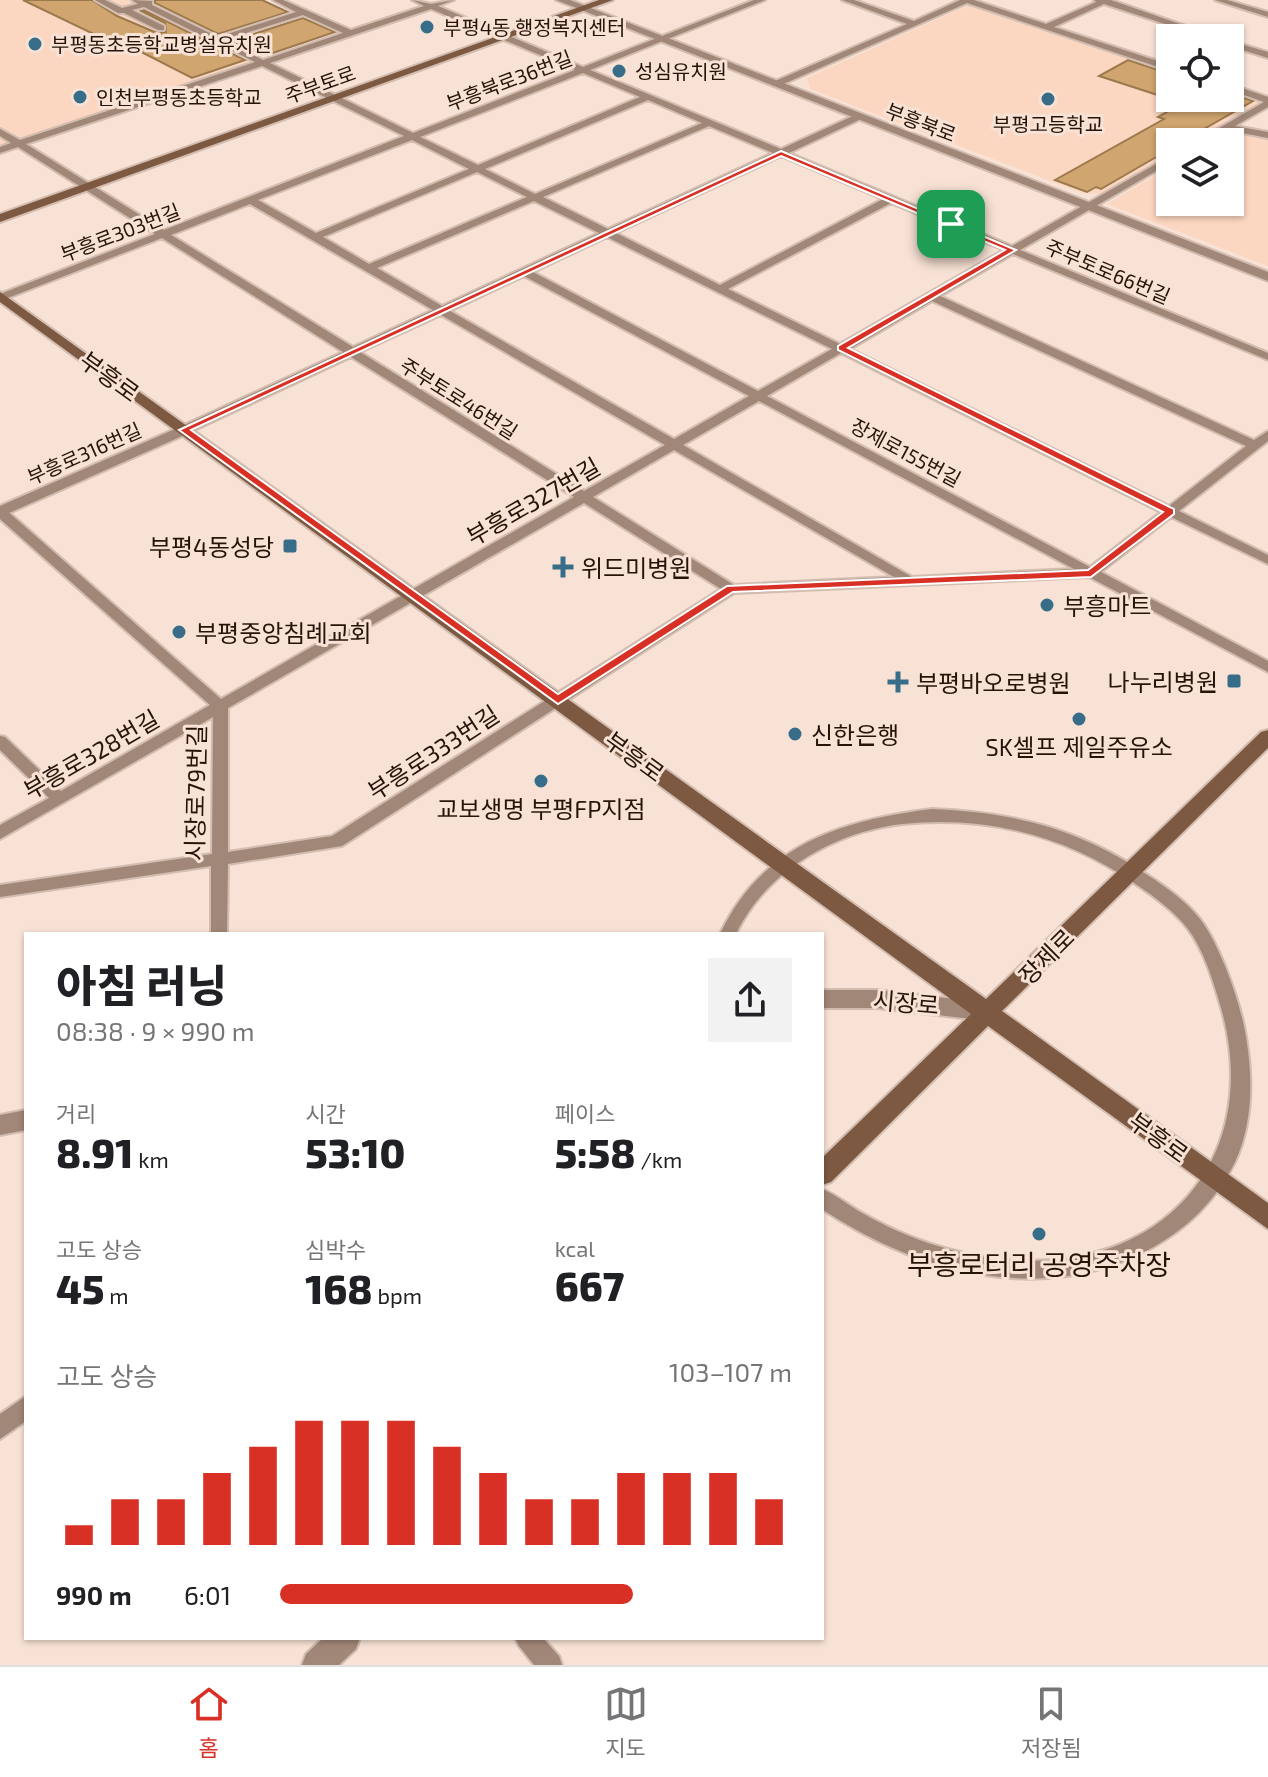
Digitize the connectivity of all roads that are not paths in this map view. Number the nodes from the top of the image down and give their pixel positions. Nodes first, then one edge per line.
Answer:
1 (99, 0) edge
2 (158, 0) edge
3 (277, 0) edge
4 (416, 0) edge
5 (450, 0) edge
6 (561, 0) edge
7 (608, 0) edge
8 (761, 0) edge
9 (966, 0) edge
10 (1219, 0) edge
11 (852, 1) edge
12 (1103, 1) edge
13 (140, 2) edge
14 (431, 6) junction
15 (583, 9) junction
16 (125, 10) junction
17 (303, 12) junction
18 (1268, 15) edge
19 (913, 23) junction
20 (1173, 24) edge
21 (1046, 27) junction
22 (161, 28) dead end
23 (350, 33) junction
24 (504, 37) junction
25 (217, 40) junction
26 (663, 40) junction
27 (1244, 47) edge
28 (1268, 55) edge
29 (263, 63) junction
30 (1156, 63) edge
31 (584, 70) junction
32 (776, 84) junction
33 (1244, 93) edge
34 (648, 97) junction
35 (335, 98) junction
36 (1268, 102) edge
37 (858, 117) junction
38 (709, 123) junction
39 (1226, 127) joint
40 (0, 132) edge
41 (1268, 135) edge
42 (413, 137) junction
43 (19, 144) junction
44 (0, 150) edge
45 (781, 153) junction
46 (1156, 167) edge
47 (478, 169) junction
48 (88, 187) junction
49 (537, 198) junction
50 (891, 199) junction
51 (251, 200) junction
52 (1087, 206) junction
53 (0, 218) edge
54 (608, 233) junction
55 (164, 234) junction
56 (315, 237) junction
57 (1011, 250) junction
58 (369, 268) junction
59 (525, 272) junction
60 (1268, 277) edge
61 (720, 289) junction
62 (931, 296) junction
63 (1, 298) edge
64 (441, 310) junction
65 (841, 348) junction
66 (352, 352) junction
67 (1268, 357) edge
68 (759, 396) junction
69 (184, 430) junction
70 (1268, 435) edge
71 (674, 445) junction
72 (1254, 445) junction
73 (584, 497) junction
74 (1170, 511) junction
75 (0, 512) edge
76 (1268, 560) edge
77 (1091, 573) junction
78 (910, 581) junction
79 (731, 589) junction
80 (414, 596) junction
81 (1268, 667) edge
82 (558, 700) junction
83 (221, 707) junction
84 (1268, 737) edge
85 (0, 741) edge
86 (60, 799) junction
87 (0, 833) edge
88 (218, 859) junction
89 (783, 864) junction
90 (1131, 872) junction
91 (0, 891) edge
92 (219, 932) edge
93 (729, 932) edge
94 (824, 999) edge
95 (989, 1012) junction
96 (24, 1120) edge
97 (0, 1125) edge
98 (824, 1172) edge
99 (1224, 1184) junction
100 (824, 1199) edge
101 (1268, 1217) edge
102 (24, 1409) edge
103 (0, 1428) edge
104 (343, 1640) edge
105 (529, 1640) edge
106 (317, 1665) edge
107 (550, 1665) edge

1 - 16 lane
2 - 13 lane
3 - 17 lane
4 - 14 lane, 주부토로66번길
5 - 14 lane
6 - 15 street, 부흥북로
7 - 15 main road, 주부토로
8 - 26 lane, 부흥북로36번길
9 - 19 lane
9 - 21 lane
10 - 18 lane
11 - 19 lane
12 - 20 lane
12 - 21 lane
13 - 16 lane
13 - 25 lane
14 - 23 lane
14 - 24 lane, 주부토로66번길
15 - 24 main road, 주부토로
15 - 26 street, 부흥북로
16 - 22 lane
17 - 23 lane
17 - 25 lane
19 - 32 lane
21 - 30 lane
23 - 29 lane
24 - 31 lane, 주부토로66번길
24 - 35 main road, 주부토로
25 - 29 lane
26 - 31 lane, 부흥북로36번길
26 - 32 street, 부흥북로
27 - 28 lane
29 - 35 lane
29 - 43 lane
31 - 34 lane, 주부토로66번길
31 - 42 lane, 부흥북로36번길
32 - 37 street, 부흥북로
33 - 36 lane
34 - 38 lane, 주부토로66번길
34 - 47 lane
35 - 42 lane
35 - 48 main road, 주부토로
36 - 39 lane
37 - 45 lane
37 - 52 street, 부흥북로
38 - 45 lane, 주부토로66번길
38 - 49 lane
39 - 41 lane
40 - 43 lane, 주부토로46번길
42 - 47 lane
42 - 51 lane, 부흥로303번길
43 - 44 lane
43 - 48 lane, 주부토로46번길
45 - 50 lane, 주부토로66번길
45 - 54 lane
46 - 52 lane, 부흥로327번길
47 - 49 lane
47 - 56 lane
48 - 53 main road, 주부토로
48 - 55 lane, 주부토로46번길
49 - 54 lane
49 - 58 lane
50 - 57 lane, 주부토로66번길
50 - 61 lane
51 - 55 lane, 부흥로303번길
51 - 56 lane
52 - 57 lane, 부흥로327번길
52 - 60 street, 부흥북로
54 - 59 lane
54 - 61 lane
55 - 63 lane, 부흥로303번길
55 - 66 lane, 주부토로46번길
56 - 58 lane
57 - 62 lane, 부흥로327번길
57 - 67 lane, 주부토로66번길
58 - 64 lane
59 - 64 lane
59 - 68 lane, 장제로155번길
61 - 65 lane
62 - 65 lane, 부흥로327번길
62 - 72 lane
63 - 69 main road, 부흥로
64 - 66 lane
64 - 71 lane
65 - 68 lane, 부흥로327번길
65 - 74 lane
66 - 69 lane
66 - 73 lane, 주부토로46번길
68 - 71 lane, 부흥로327번길
68 - 77 lane, 장제로155번길
69 - 75 street, 부흥로316번길
69 - 80 main road, 부흥로
70 - 72 lane
71 - 73 lane, 부흥로327번길
71 - 78 lane
72 - 74 lane
73 - 79 lane, 주부토로46번길
73 - 80 lane, 부흥로327번길
74 - 76 lane
74 - 77 lane
75 - 83 lane, 시장로79번길
77 - 78 lane
77 - 81 lane, 장제로155번길
78 - 79 lane
79 - 82 lane, 부흥로333번길
80 - 82 main road, 부흥로
80 - 83 lane, 부흥로328번길
82 - 88 lane, 부흥로333번길
82 - 89 main road, 부흥로
83 - 86 lane, 부흥로328번길
83 - 88 lane, 시장로79번길
84 - 90 main road, 장제로
85 - 86 lane
86 - 87 lane, 부흥로328번길
88 - 91 lane, 부흥로333번길
88 - 92 lane, 시장로79번길
89 - 90 lane
89 - 93 lane
89 - 95 main road, 부흥로
90 - 95 main road, 장제로
90 - 99 lane
94 - 95 street, 시장로
95 - 98 main road, 장제로
95 - 99 main road, 부흥로
96 - 97 street
99 - 100 lane
99 - 101 main road, 부흥로
102 - 103 lane
104 - 106 street
105 - 107 lane

